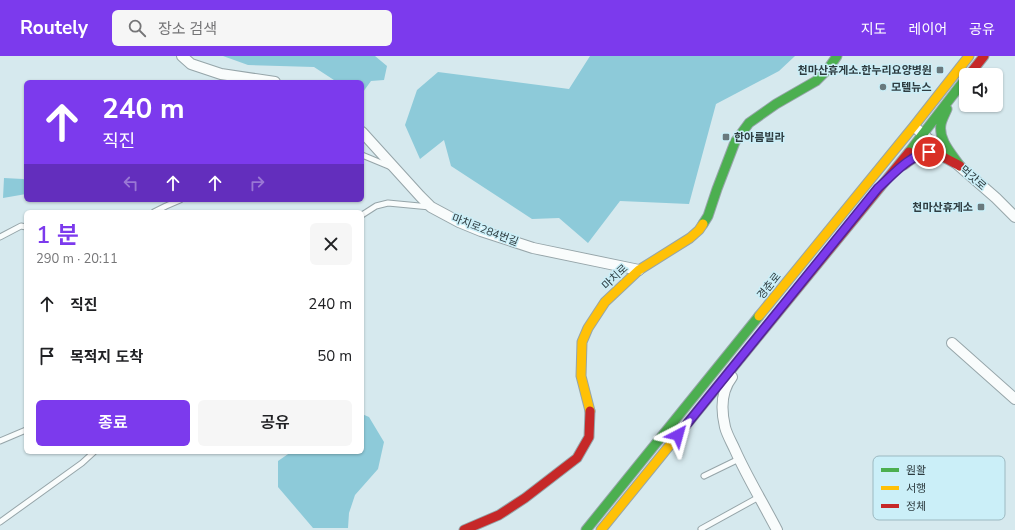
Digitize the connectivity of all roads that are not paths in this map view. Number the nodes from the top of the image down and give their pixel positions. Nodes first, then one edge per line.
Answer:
1 (182, 56) edge
2 (837, 56) edge
3 (969, 56) edge
4 (984, 56) edge
5 (975, 68) edge
6 (262, 80) edge
7 (959, 87) edge
8 (954, 94) junction
9 (914, 126) junction
10 (364, 134) edge
11 (923, 134) junction
12 (364, 156) edge
13 (960, 166) junction
14 (395, 168) junction
15 (878, 188) junction
16 (175, 202) edge
17 (431, 207) junction
18 (158, 210) edge
19 (364, 214) edge
20 (1014, 216) edge
21 (24, 227) edge
22 (0, 237) edge
23 (639, 270) junction
24 (784, 303) junction
25 (952, 343) dead end
26 (1015, 399) edge
27 (24, 431) edge
28 (0, 441) edge
29 (92, 454) edge
30 (739, 459) junction
31 (704, 476) dead end
32 (759, 497) junction
33 (0, 522) edge
34 (701, 529) edge
35 (464, 530) edge
36 (586, 530) edge
37 (601, 530) edge
38 (777, 530) edge

1 - 6 street
2 - 23 street, 마치로
3 - 9 street, 경춘로
4 - 5 street
7 - 8 street, 경춘로
8 - 11 street, 경춘로
8 - 13 street
9 - 11 street, 먹갓로
9 - 36 street, 경춘로
10 - 14 street, 마치로284번길
11 - 13 street, 먹갓로
11 - 15 street, 경춘로
12 - 14 lane
13 - 15 street
13 - 20 street, 먹갓로
14 - 17 street, 마치로284번길
15 - 24 street, 경춘로
16 - 18 lane
17 - 19 lane
17 - 23 street, 마치로284번길
21 - 22 lane
23 - 35 street, 마치로
24 - 30 street
24 - 37 street, 경춘로
25 - 26 street
27 - 28 lane
29 - 33 lane
30 - 31 lane
30 - 32 street
32 - 34 lane
32 - 38 street

